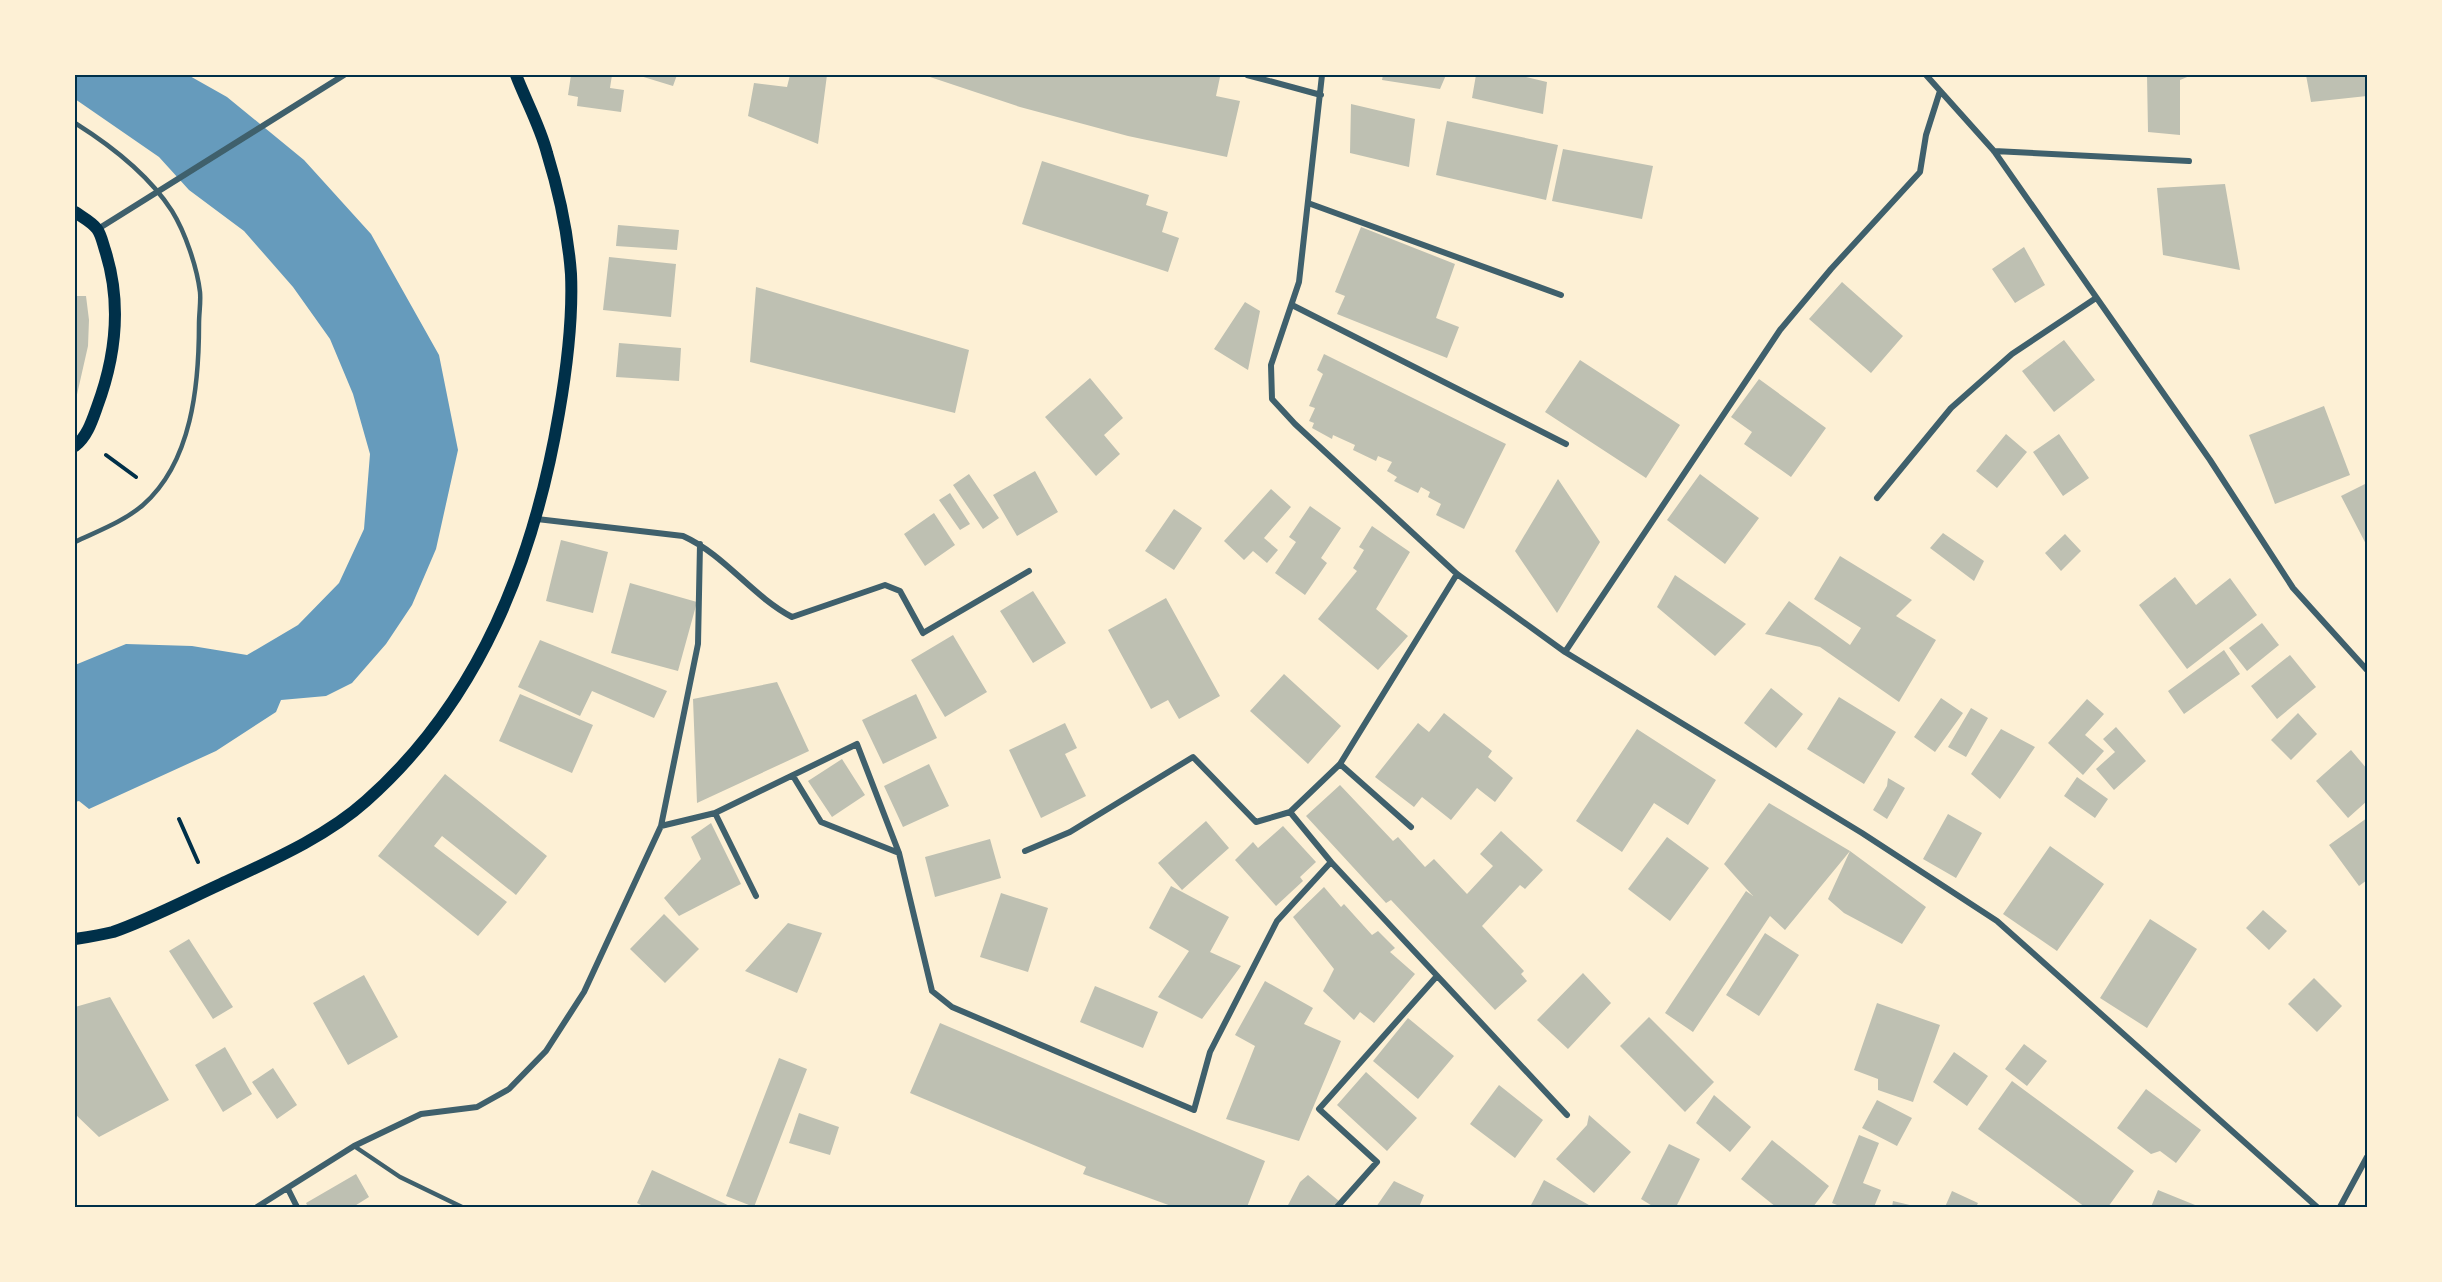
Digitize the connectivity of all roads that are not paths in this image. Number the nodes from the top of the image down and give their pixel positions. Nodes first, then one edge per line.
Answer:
1 (345, 75) edge
2 (516, 75) edge
3 (1246, 75) edge
4 (1322, 75) edge
5 (1926, 75) edge
6 (1940, 92) junction
7 (1321, 95) junction
8 (75, 123) edge
9 (1994, 152) junction
10 (2189, 161) dead end
11 (158, 191) junction
12 (1308, 202) junction
13 (75, 212) edge
14 (98, 229) junction
15 (1561, 295) dead end
16 (2096, 298) junction
17 (1292, 305) junction
18 (78, 443) edge
19 (1566, 444) dead end
20 (1877, 498) dead end
21 (537, 519) junction
22 (75, 542) edge
23 (700, 544) junction
24 (1029, 571) dead end
25 (1457, 574) junction
26 (1565, 652) junction
27 (2367, 670) edge
28 (1340, 764) junction
29 (793, 776) junction
30 (1290, 812) junction
31 (715, 813) junction
32 (661, 826) junction
33 (1411, 827) dead end
34 (1025, 851) dead end
35 (899, 854) junction
36 (1331, 862) junction
37 (756, 897) dead end
38 (75, 939) edge
39 (1437, 976) junction
40 (1567, 1115) dead end
41 (354, 1146) junction
42 (2367, 1157) edge
43 (288, 1189) junction
44 (257, 1207) edge
45 (297, 1207) edge
46 (462, 1207) edge
47 (1337, 1207) edge
48 (2317, 1207) edge
49 (2340, 1207) edge

1 - 11 street
2 - 21 main road
3 - 7 street
4 - 7 street
5 - 6 street
6 - 9 street
6 - 26 street
7 - 12 street
8 - 11 lane
9 - 10 street
9 - 16 street
11 - 14 street
11 - 22 lane
12 - 15 street
12 - 17 street
13 - 14 main road
14 - 18 main road
16 - 20 street
16 - 27 street
17 - 19 street
17 - 25 street
21 - 23 street
21 - 38 main road
23 - 24 street
23 - 32 street
25 - 26 street
25 - 28 street
26 - 48 street
28 - 30 street
28 - 33 street
29 - 31 street
29 - 35 street
29 - 35 street
30 - 34 street
30 - 36 street
31 - 32 street
31 - 37 street
32 - 41 street
35 - 36 street
36 - 39 street
39 - 40 street
39 - 47 street
41 - 43 street
41 - 46 lane
42 - 49 street
43 - 44 street
43 - 45 street

